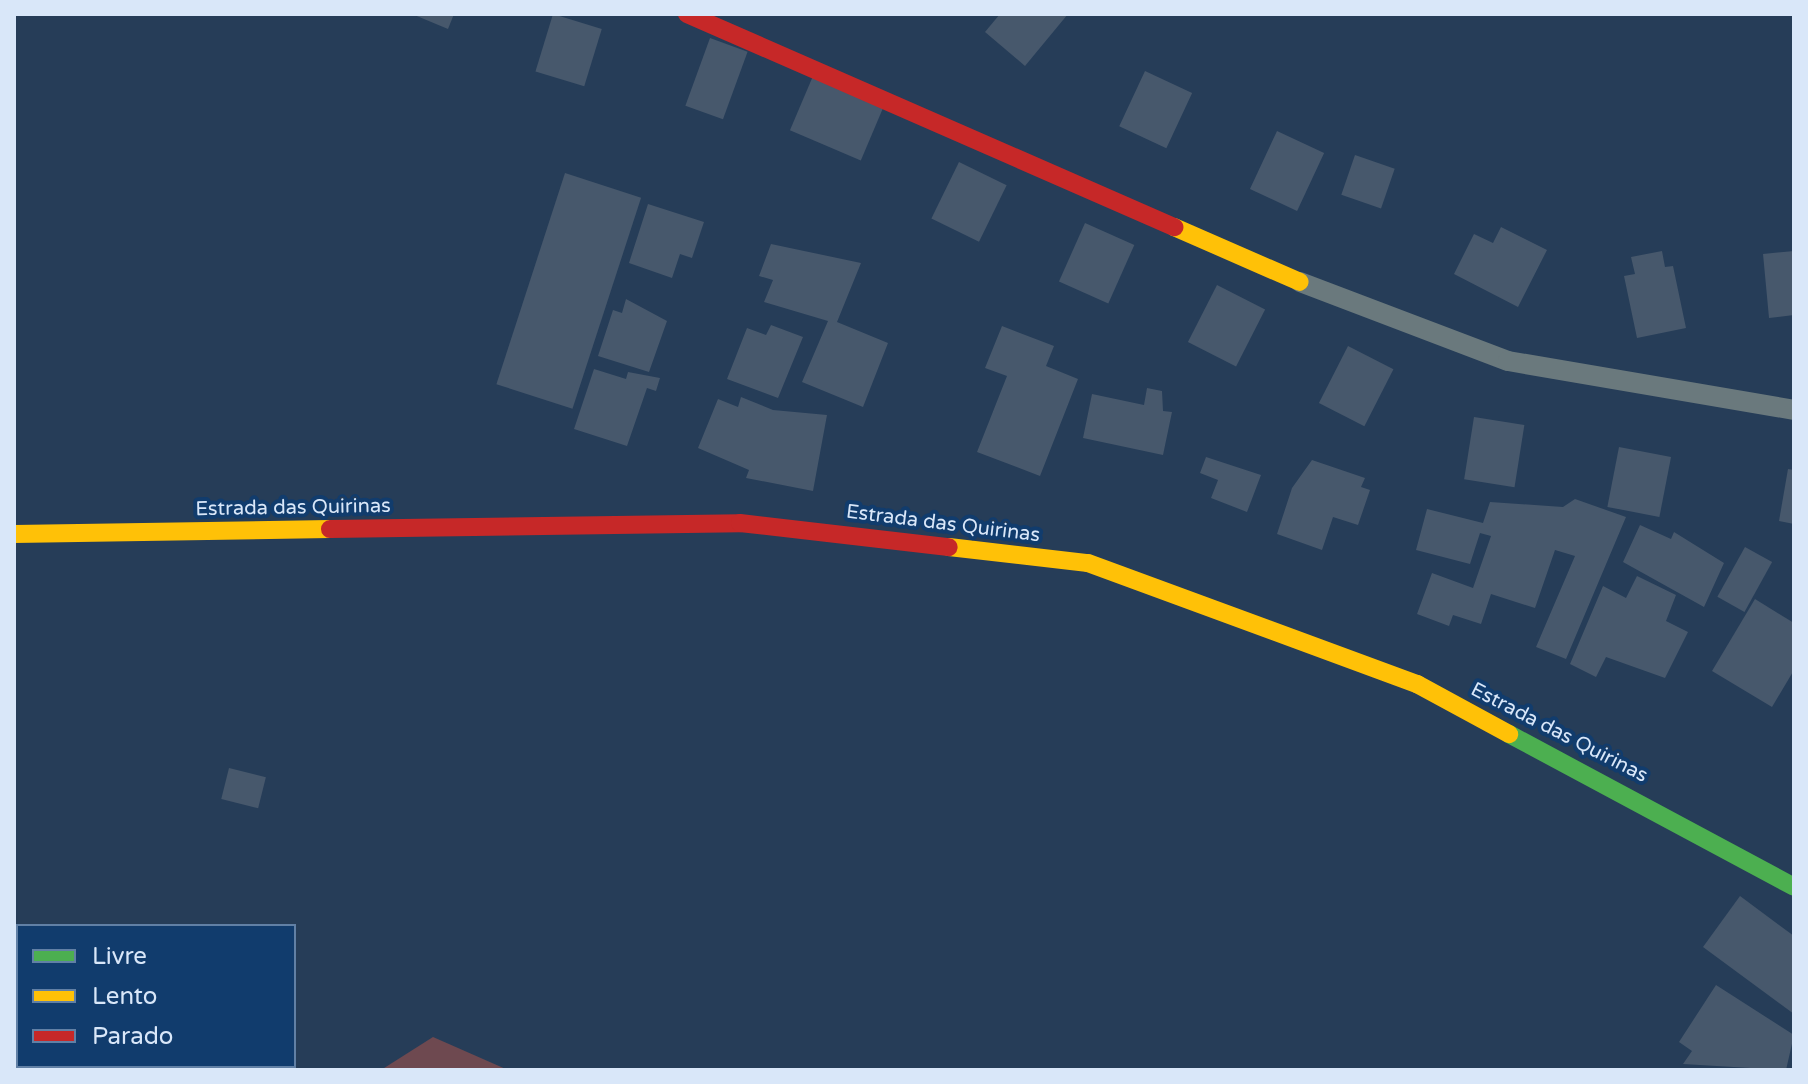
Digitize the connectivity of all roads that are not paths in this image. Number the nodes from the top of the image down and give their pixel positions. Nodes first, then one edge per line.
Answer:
1 (687, 14) edge
2 (1300, 282) joint
3 (1794, 410) edge
4 (14, 534) edge
5 (1794, 887) edge

1 - 2 street
2 - 3 lane
4 - 5 street, Estrada das Quirinas

